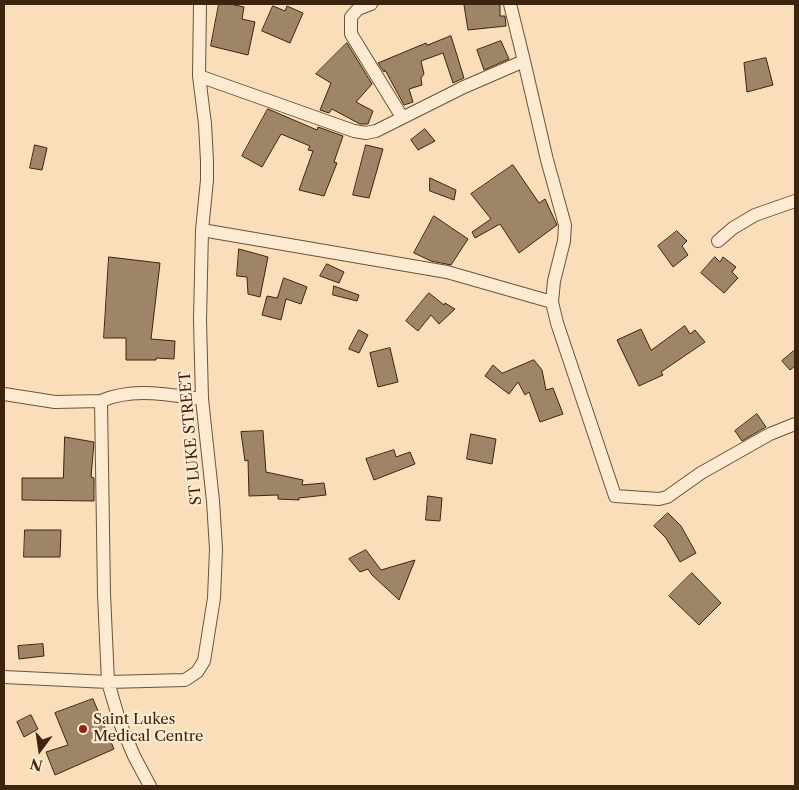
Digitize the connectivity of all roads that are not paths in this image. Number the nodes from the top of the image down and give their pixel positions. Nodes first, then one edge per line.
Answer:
1 (200, 4) edge
2 (371, 4) edge
3 (510, 4) edge
4 (524, 61) junction
5 (199, 76) junction
6 (402, 117) junction
7 (795, 201) edge
8 (202, 230) junction
9 (718, 241) dead end
10 (552, 302) junction
11 (4, 394) edge
12 (202, 400) junction
13 (101, 401) junction
14 (795, 424) edge
15 (4, 677) edge
16 (108, 682) junction
17 (150, 786) edge

1 - 5 street, ST LUKE STREET
2 - 6 street
3 - 4 street
4 - 6 street
4 - 10 street
5 - 6 street
5 - 8 street, ST LUKE STREET
7 - 9 street
8 - 10 street
8 - 12 street, ST LUKE STREET
10 - 14 street
11 - 13 street
12 - 13 street
12 - 16 street, ST LUKE STREET
13 - 16 street
15 - 16 street, ST LUKE STREET
16 - 17 street

